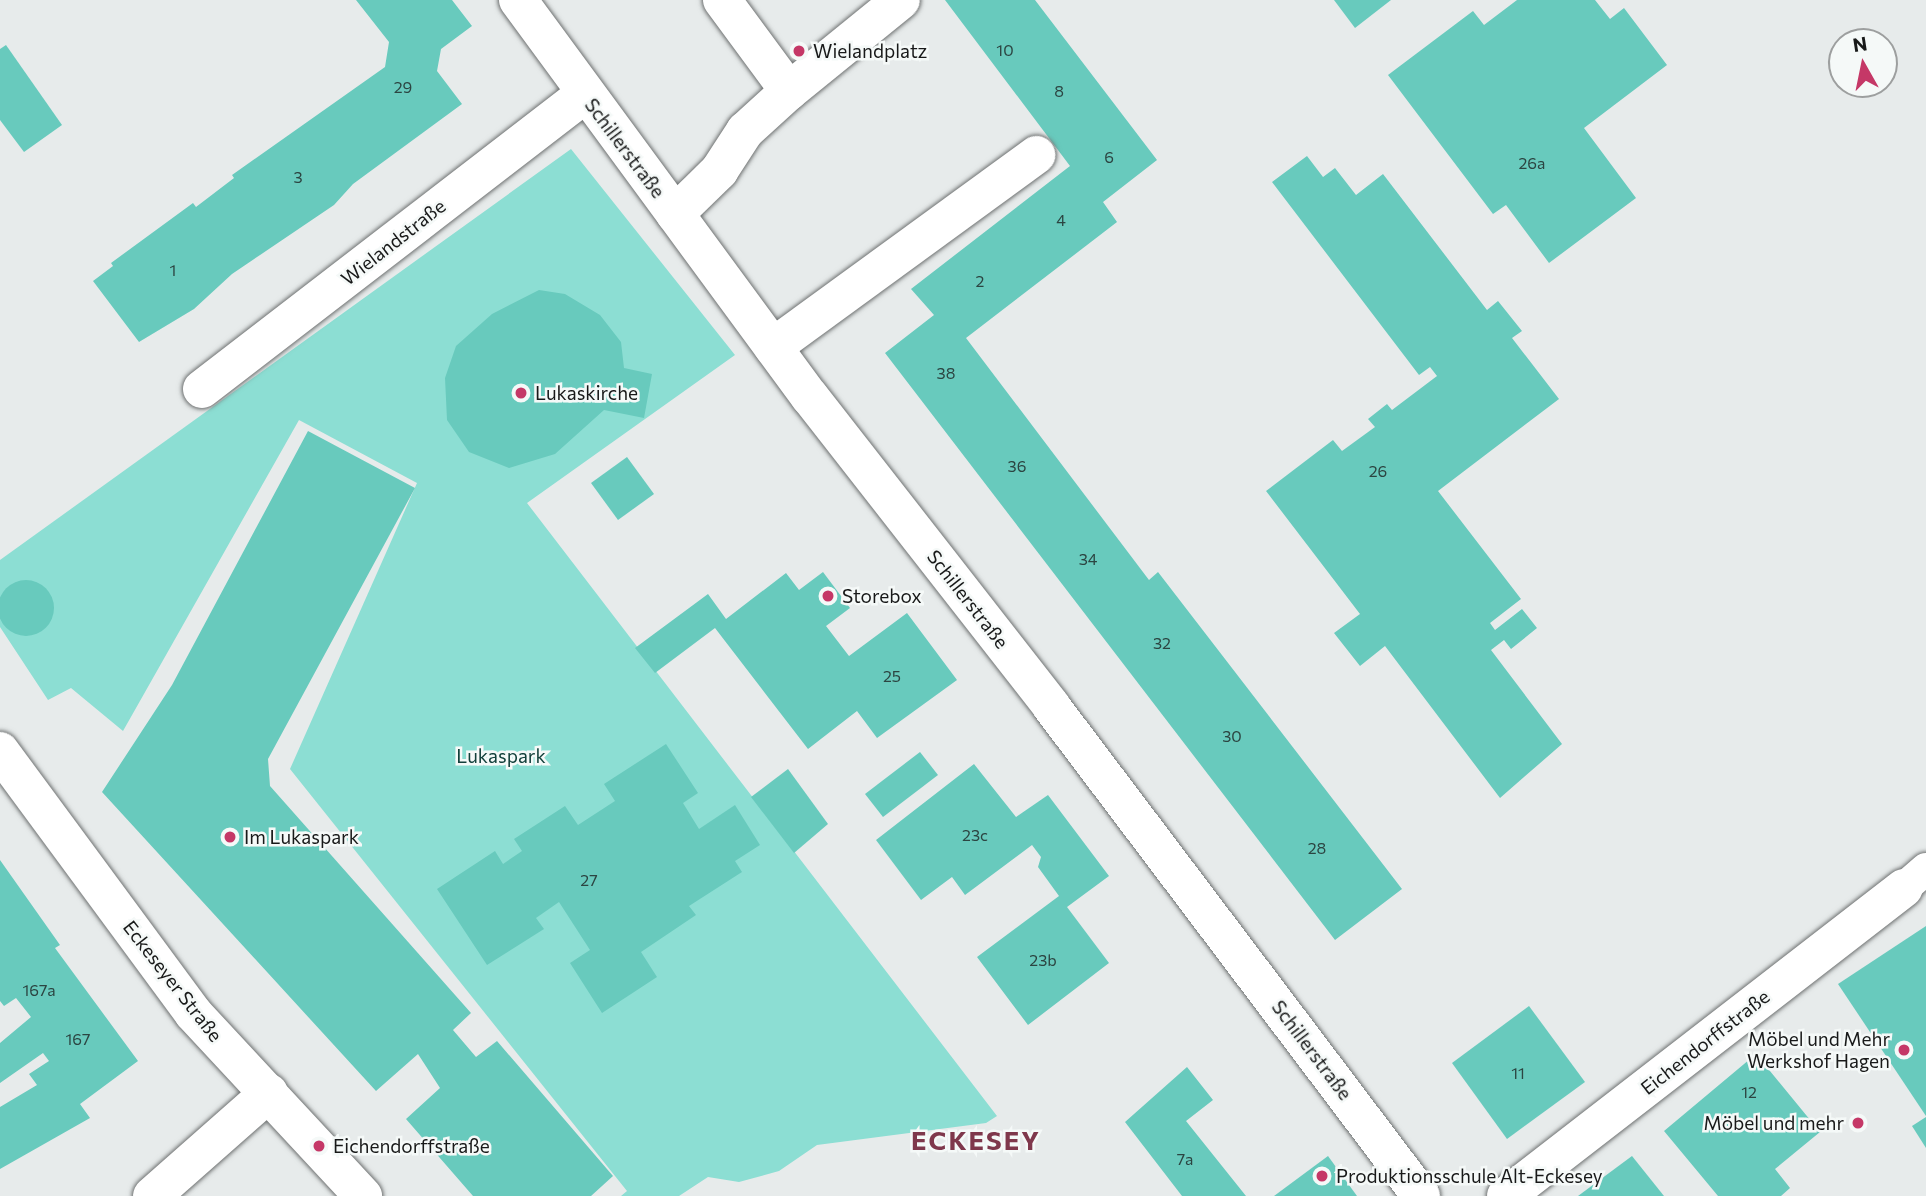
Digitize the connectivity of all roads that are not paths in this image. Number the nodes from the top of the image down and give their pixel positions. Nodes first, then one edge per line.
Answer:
1 (518, 0) edge
2 (722, 0) edge
3 (901, 0) edge
4 (789, 90) junction
5 (584, 95) junction
6 (1036, 155) dead end
7 (675, 214) junction
8 (773, 347) junction
9 (202, 389) dead end
10 (0, 751) edge
11 (1915, 879) edge
12 (269, 1093) junction
13 (152, 1196) edge
14 (363, 1196) edge
15 (1421, 1196) edge
16 (1506, 1196) edge

1 - 5 street, Schillerstraße
2 - 4 street
3 - 4 street
4 - 7 street
5 - 7 street, Schillerstraße
5 - 9 street, Wielandstraße
6 - 8 street
7 - 8 street, Schillerstraße
8 - 15 street, Schillerstraße
10 - 12 street, Eckeseyer Straße
11 - 16 street, Eichendorffstraße
12 - 13 street
12 - 14 street, Eckeseyer Straße

